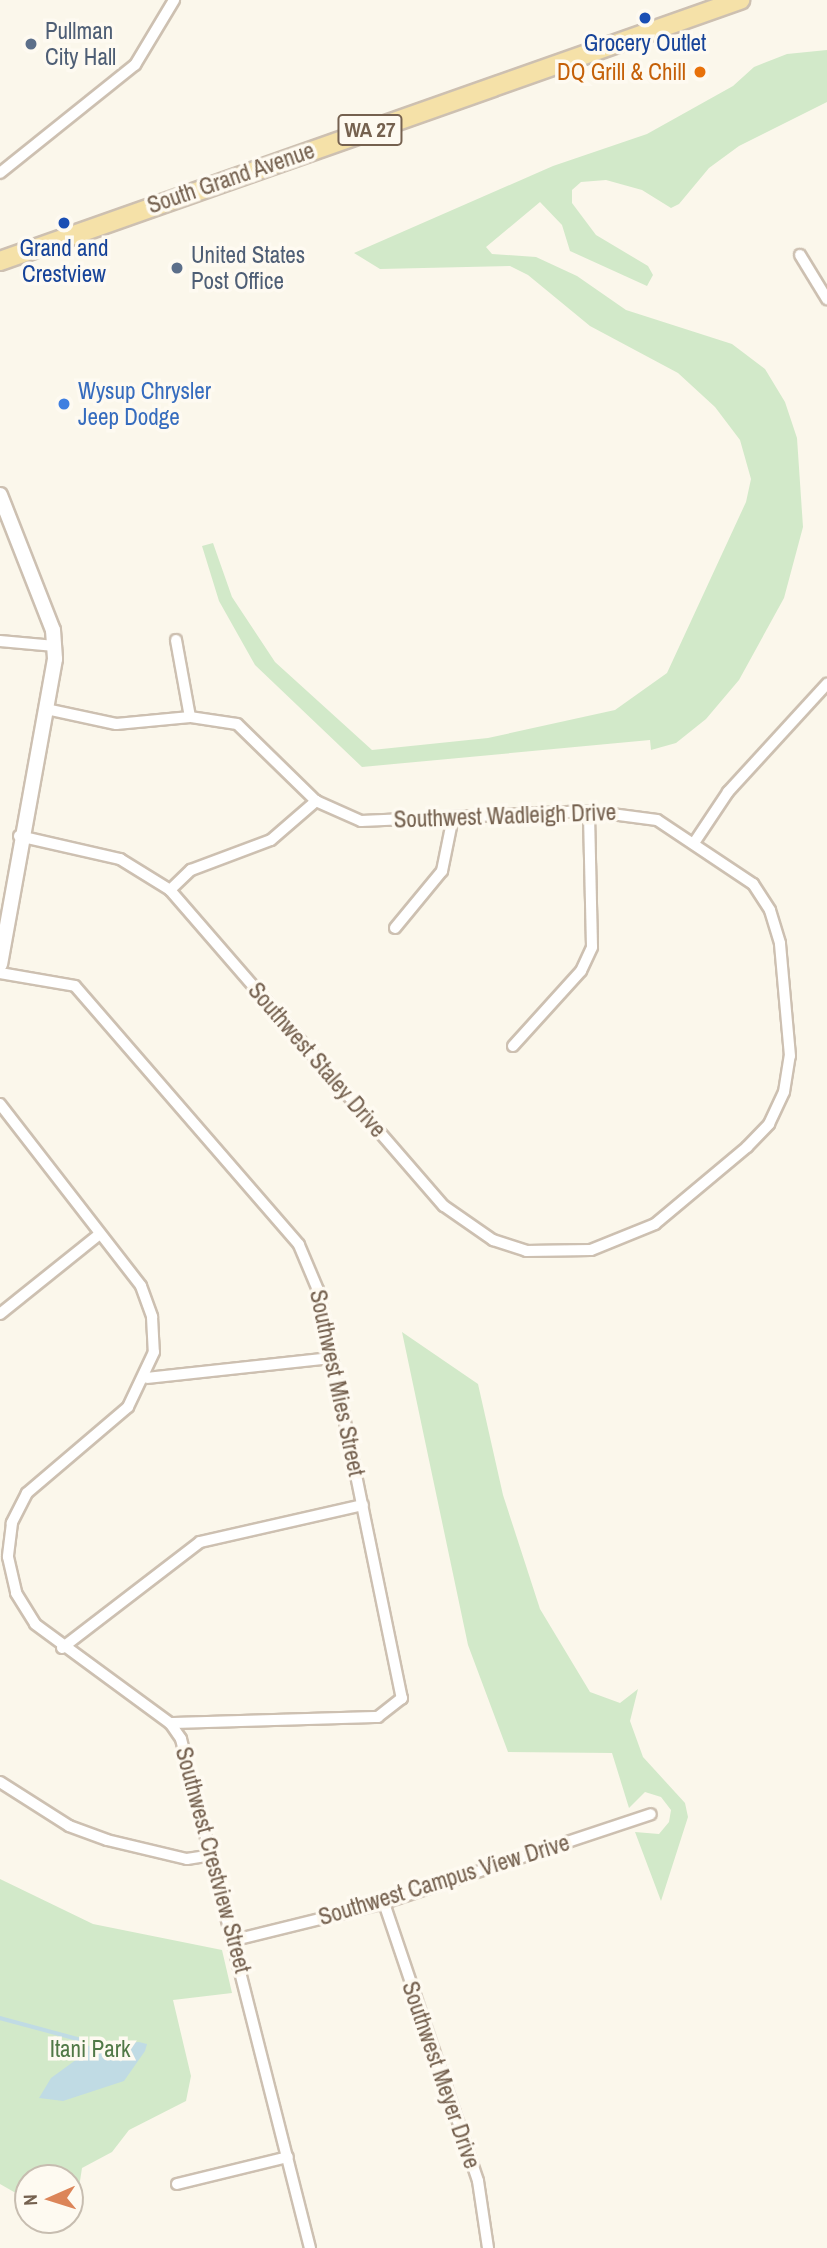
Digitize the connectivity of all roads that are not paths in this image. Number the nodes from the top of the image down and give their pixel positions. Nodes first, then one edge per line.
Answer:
1 (174, 0) edge
2 (740, 0) edge
3 (0, 173) edge
4 (800, 255) dead end
5 (0, 261) edge
6 (827, 299) edge
7 (0, 495) edge
8 (176, 640) dead end
9 (0, 641) edge
10 (55, 646) junction
11 (825, 689) edge
12 (46, 709) junction
13 (190, 717) junction
14 (316, 801) junction
15 (589, 811) junction
16 (453, 817) junction
17 (19, 836) junction
18 (696, 840) junction
19 (170, 890) junction
20 (395, 928) dead end
21 (0, 964) edge
22 (0, 973) edge
23 (513, 1046) dead end
24 (0, 1104) edge
25 (100, 1234) junction
26 (623, 1240) joint
27 (0, 1314) edge
28 (331, 1358) junction
29 (147, 1378) junction
30 (363, 1505) junction
31 (62, 1648) junction
32 (170, 1723) junction
33 (0, 1782) edge
34 (651, 1814) dead end
35 (212, 1855) junction
36 (384, 1903) junction
37 (235, 1940) junction
38 (288, 2157) junction
39 (177, 2184) dead end
40 (310, 2248) edge
41 (488, 2248) edge

1 - 3 street
2 - 5 main road, South Grand Avenue / WA 27
4 - 6 street
7 - 10 street
8 - 13 street
9 - 10 street
10 - 12 street
11 - 18 street
12 - 13 street, Southwest Wadleigh Drive
12 - 17 street
13 - 14 street, Southwest Wadleigh Drive
14 - 16 street, Southwest Wadleigh Drive
14 - 19 street
15 - 16 street, Southwest Wadleigh Drive
15 - 18 street, Southwest Wadleigh Drive
15 - 23 street
16 - 20 street
17 - 19 street, Southwest Staley Drive
17 - 21 street
18 - 26 street, Southwest Wadleigh Drive
19 - 26 street, Southwest Staley Drive
22 - 28 street, Southwest Mies Street
24 - 25 street, Southwest Crestview Street
25 - 27 street
25 - 29 street, Southwest Crestview Street
28 - 29 street
28 - 30 street, Southwest Mies Street
29 - 31 street, Southwest Crestview Street
30 - 31 street
30 - 32 street, Southwest Mies Street
31 - 32 street, Southwest Crestview Street
32 - 35 street, Southwest Crestview Street
33 - 35 street
34 - 36 street, Southwest Campus View Drive
35 - 37 street, Southwest Crestview Street
36 - 37 street, Southwest Campus View Drive
36 - 41 street, Southwest Meyer Drive
37 - 38 street, Southwest Crestview Street
38 - 39 street
38 - 40 street, Southwest Crestview Street

